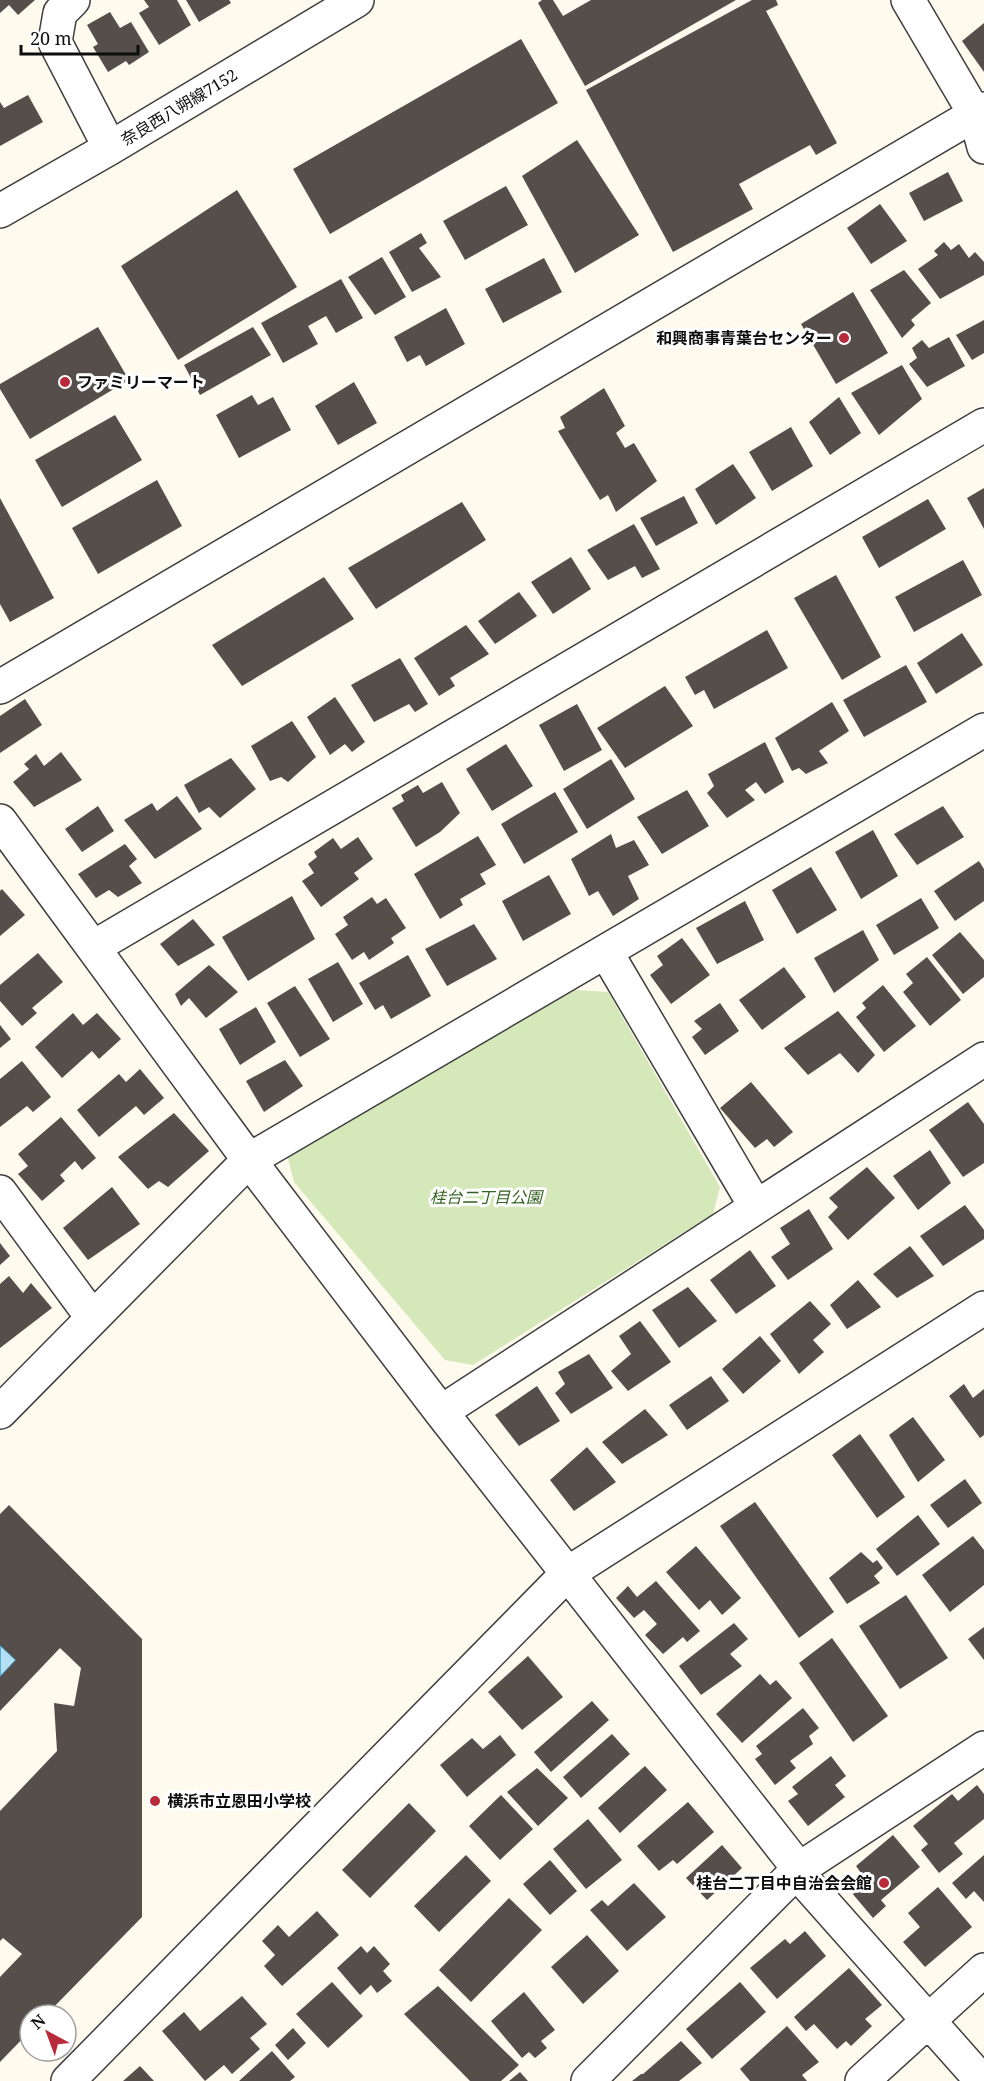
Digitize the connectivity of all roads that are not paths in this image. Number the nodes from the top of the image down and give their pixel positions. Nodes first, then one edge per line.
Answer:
1 (73, 0) edge
2 (357, 0) edge
3 (908, 0) edge
4 (979, 112) edge
5 (984, 147) edge
6 (111, 148) junction
7 (0, 211) edge
8 (984, 425) edge
9 (0, 687) edge
10 (984, 730) edge
11 (0, 820) edge
12 (94, 947) junction
13 (606, 952) junction
14 (984, 1059) edge
15 (249, 1160) junction
16 (0, 1192) edge
17 (756, 1207) junction
18 (984, 1308) edge
19 (92, 1317) junction
20 (0, 1412) edge
21 (441, 1412) junction
22 (567, 1574) junction
23 (984, 1748) edge
24 (799, 1869) junction
25 (984, 1970) edge
26 (927, 2021) junction
27 (68, 2081) edge
28 (588, 2081) edge
29 (862, 2081) edge
30 (981, 2081) edge

1 - 6 street
2 - 6 street, 奈良西八朔線7152
3 - 4 street
4 - 5 street
4 - 9 street
6 - 7 street, 奈良西八朔線7152
8 - 12 street
10 - 13 street
11 - 12 street
12 - 15 street
13 - 15 street
13 - 17 street
14 - 17 street
15 - 19 street
15 - 21 street
16 - 19 street
17 - 21 street
18 - 22 street
19 - 20 street
21 - 22 street
22 - 24 street
22 - 27 street
23 - 24 street
24 - 26 street
24 - 28 street
25 - 26 street
26 - 29 street
26 - 30 street

